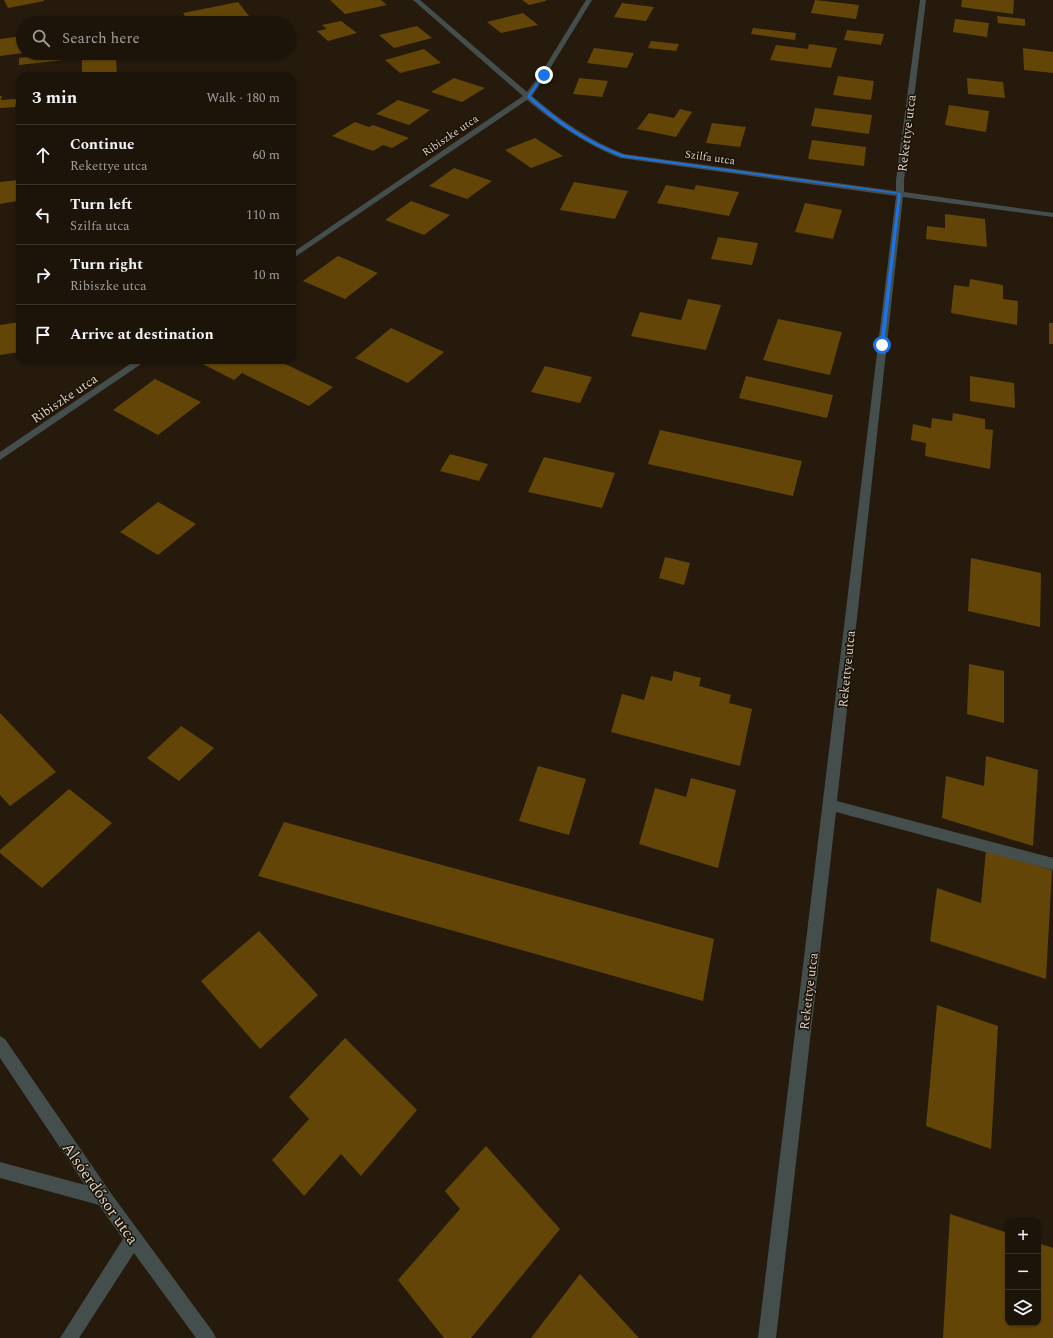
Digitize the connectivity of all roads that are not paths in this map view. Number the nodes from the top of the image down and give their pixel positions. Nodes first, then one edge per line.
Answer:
1 (416, 0) edge
2 (589, 0) edge
3 (923, 0) edge
4 (528, 96) junction
5 (900, 193) junction
6 (1053, 215) edge
7 (296, 255) edge
8 (136, 364) edge
9 (0, 457) edge
10 (830, 805) junction
11 (1053, 864) edge
12 (0, 1044) edge
13 (0, 1170) edge
14 (104, 1198) junction
15 (133, 1239) junction
16 (69, 1338) edge
17 (207, 1338) edge
18 (767, 1338) edge

1 - 4 street, Szilfa utca
2 - 4 street, Ribiszke utca
3 - 5 street, Rekettye utca
4 - 5 street, Szilfa utca
4 - 7 street, Ribiszke utca
5 - 6 street, Szilfa utca
5 - 10 street, Rekettye utca
8 - 9 street, Ribiszke utca
10 - 11 street
10 - 18 street, Rekettye utca
12 - 14 street, Alsóerdősor utca
13 - 14 street
14 - 15 street, Alsóerdősor utca
15 - 16 street
15 - 17 street, Alsóerdősor utca

